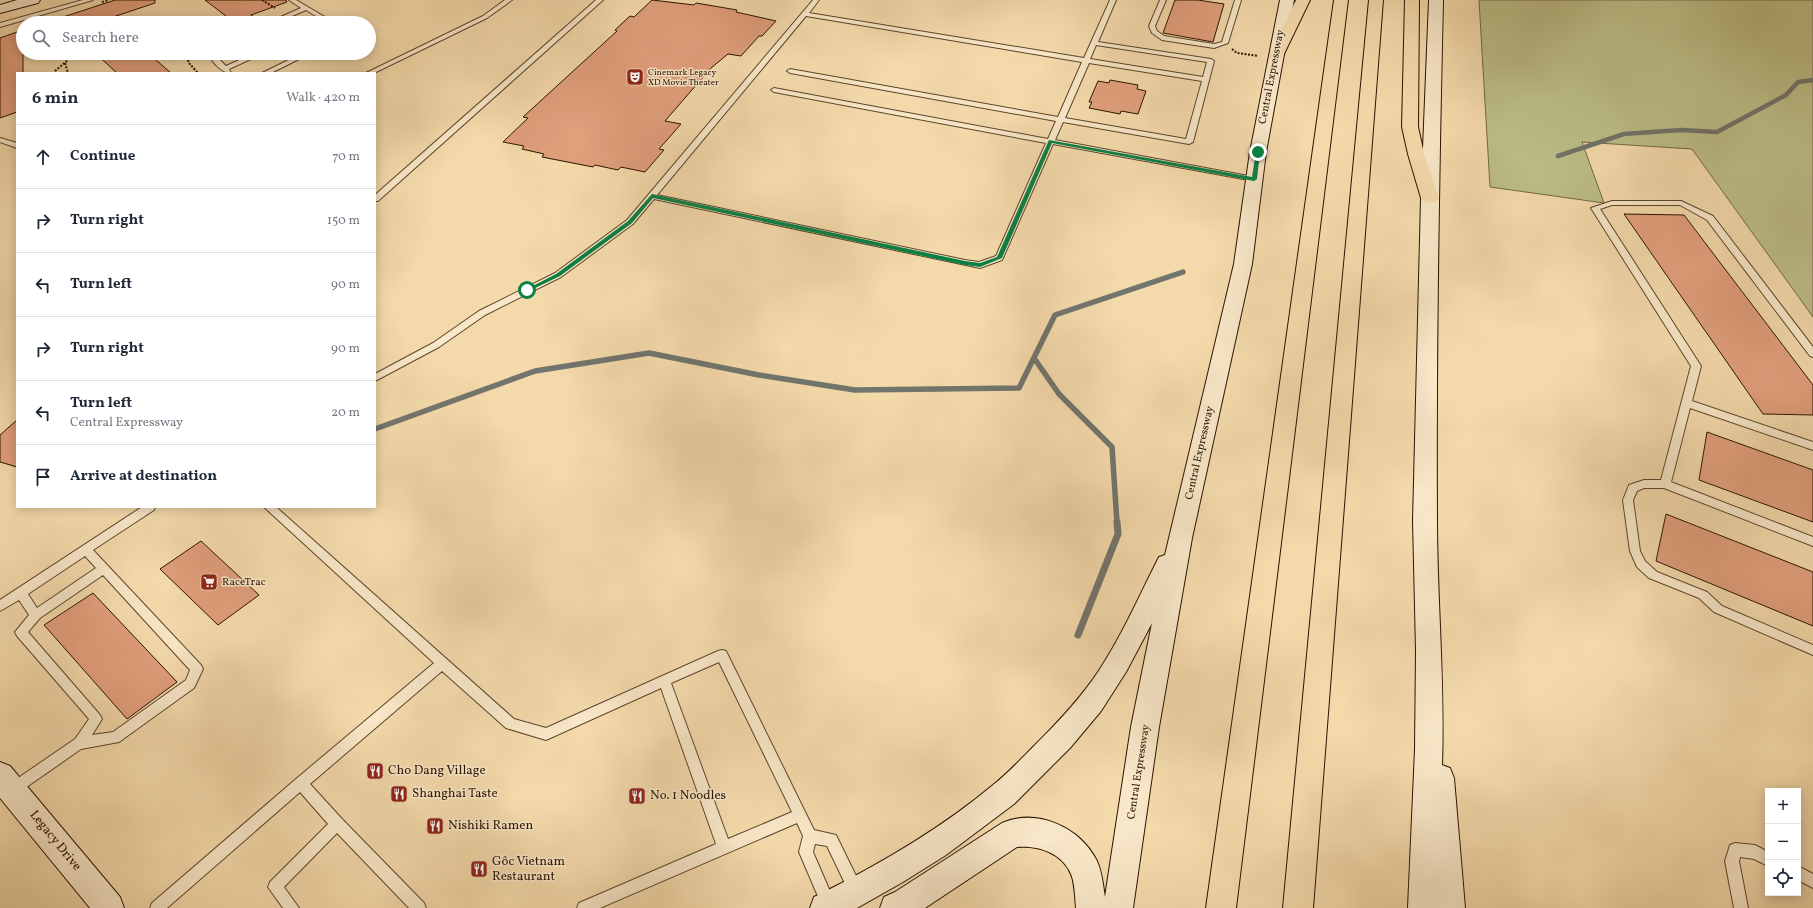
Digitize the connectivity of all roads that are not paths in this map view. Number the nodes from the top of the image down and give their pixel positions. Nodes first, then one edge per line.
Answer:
1 (33, 0) edge
2 (90, 0) edge
3 (292, 0) edge
4 (509, 0) edge
5 (600, 0) edge
6 (816, 0) edge
7 (1113, 0) edge
8 (1163, 0) edge
9 (1229, 0) edge
10 (1287, 0) edge
11 (1303, 0) edge
12 (1341, 0) edge
13 (1376, 0) edge
14 (1412, 0) edge
15 (1436, 0) edge
16 (1238, 1) edge
17 (306, 8) junction
18 (0, 9) edge
19 (804, 14) junction
20 (32, 16) edge
21 (287, 16) edge
22 (320, 16) edge
23 (16, 21) edge
24 (0, 25) edge
25 (1094, 43) junction
26 (1276, 56) junction
27 (216, 60) edge
28 (248, 60) edge
29 (293, 60) edge
30 (1086, 61) junction
31 (790, 70) dead end
32 (227, 71) edge
33 (267, 72) edge
34 (370, 72) edge
35 (1206, 80) junction
36 (774, 90) dead end
37 (1060, 119) junction
38 (0, 140) edge
39 (1050, 141) junction
40 (16, 146) edge
41 (1254, 179) junction
42 (652, 196) junction
43 (376, 198) edge
44 (1430, 198) junction
45 (1813, 354) edge
46 (376, 377) edge
47 (1687, 403) junction
48 (1813, 446) edge
49 (1665, 484) junction
50 (149, 508) edge
51 (270, 508) edge
52 (1180, 538) junction
53 (1813, 542) edge
54 (86, 550) junction
55 (103, 569) junction
56 (20, 592) junction
57 (0, 606) edge
58 (36, 615) junction
59 (1813, 650) edge
60 (1429, 651) junction
61 (442, 664) junction
62 (665, 682) junction
63 (79, 743) junction
64 (6, 782) edge
65 (301, 783) junction
66 (800, 815) junction
67 (338, 824) junction
68 (810, 836) junction
69 (724, 848) junction
70 (1765, 857) edge
71 (210, 862) junction
72 (1801, 875) edge
73 (1813, 881) edge
74 (856, 892) junction
75 (827, 907) edge
76 (109, 908) edge
77 (149, 908) edge
78 (157, 908) edge
79 (292, 908) edge
80 (419, 908) edge
81 (584, 908) edge
82 (895, 908) edge
83 (1091, 908) edge
84 (1118, 908) edge
85 (1221, 908) edge
86 (1298, 908) edge
87 (1423, 908) edge
88 (1450, 908) edge
89 (1741, 908) edge

1 - 18 main road
2 - 20 lane
3 - 17 lane
4 - 34 lane
5 - 43 lane
6 - 19 lane
7 - 25 lane
8 - 16 lane
9 - 16 lane
10 - 26 main road, Central Expressway
11 - 26 highway
12 - 85 highway
13 - 86 highway
14 - 44 highway
15 - 44 main road
17 - 21 lane
17 - 22 lane
19 - 30 lane
19 - 42 lane
23 - 24 lane
25 - 30 lane
25 - 35 lane
26 - 41 main road, Central Expressway
27 - 32 lane
28 - 32 lane
29 - 33 lane
30 - 35 lane
30 - 37 lane
31 - 37 lane
35 - 37 lane
36 - 39 lane
37 - 39 lane
38 - 40 lane
39 - 41 lane
39 - 42 lane
41 - 52 main road, Central Expressway
42 - 46 lane
44 - 60 main road
45 - 47 lane
47 - 48 lane
47 - 49 lane
49 - 53 lane
49 - 59 lane
50 - 54 lane
51 - 61 lane
52 - 74 main road
52 - 84 main road, Central Expressway
54 - 55 lane
54 - 56 lane
55 - 58 lane
55 - 63 lane
56 - 57 lane
56 - 58 lane
58 - 63 lane
60 - 87 main road
60 - 88 main road
61 - 62 lane
61 - 65 lane
62 - 66 lane
62 - 69 lane
63 - 64 lane
64 - 76 main road, Legacy Drive
65 - 67 lane
65 - 71 lane
66 - 68 lane
66 - 69 lane
67 - 79 lane
67 - 80 lane
68 - 74 lane
68 - 75 lane
69 - 81 lane
70 - 89 lane
71 - 77 lane
71 - 78 lane
72 - 73 lane
74 - 75 main road
82 - 83 main road

